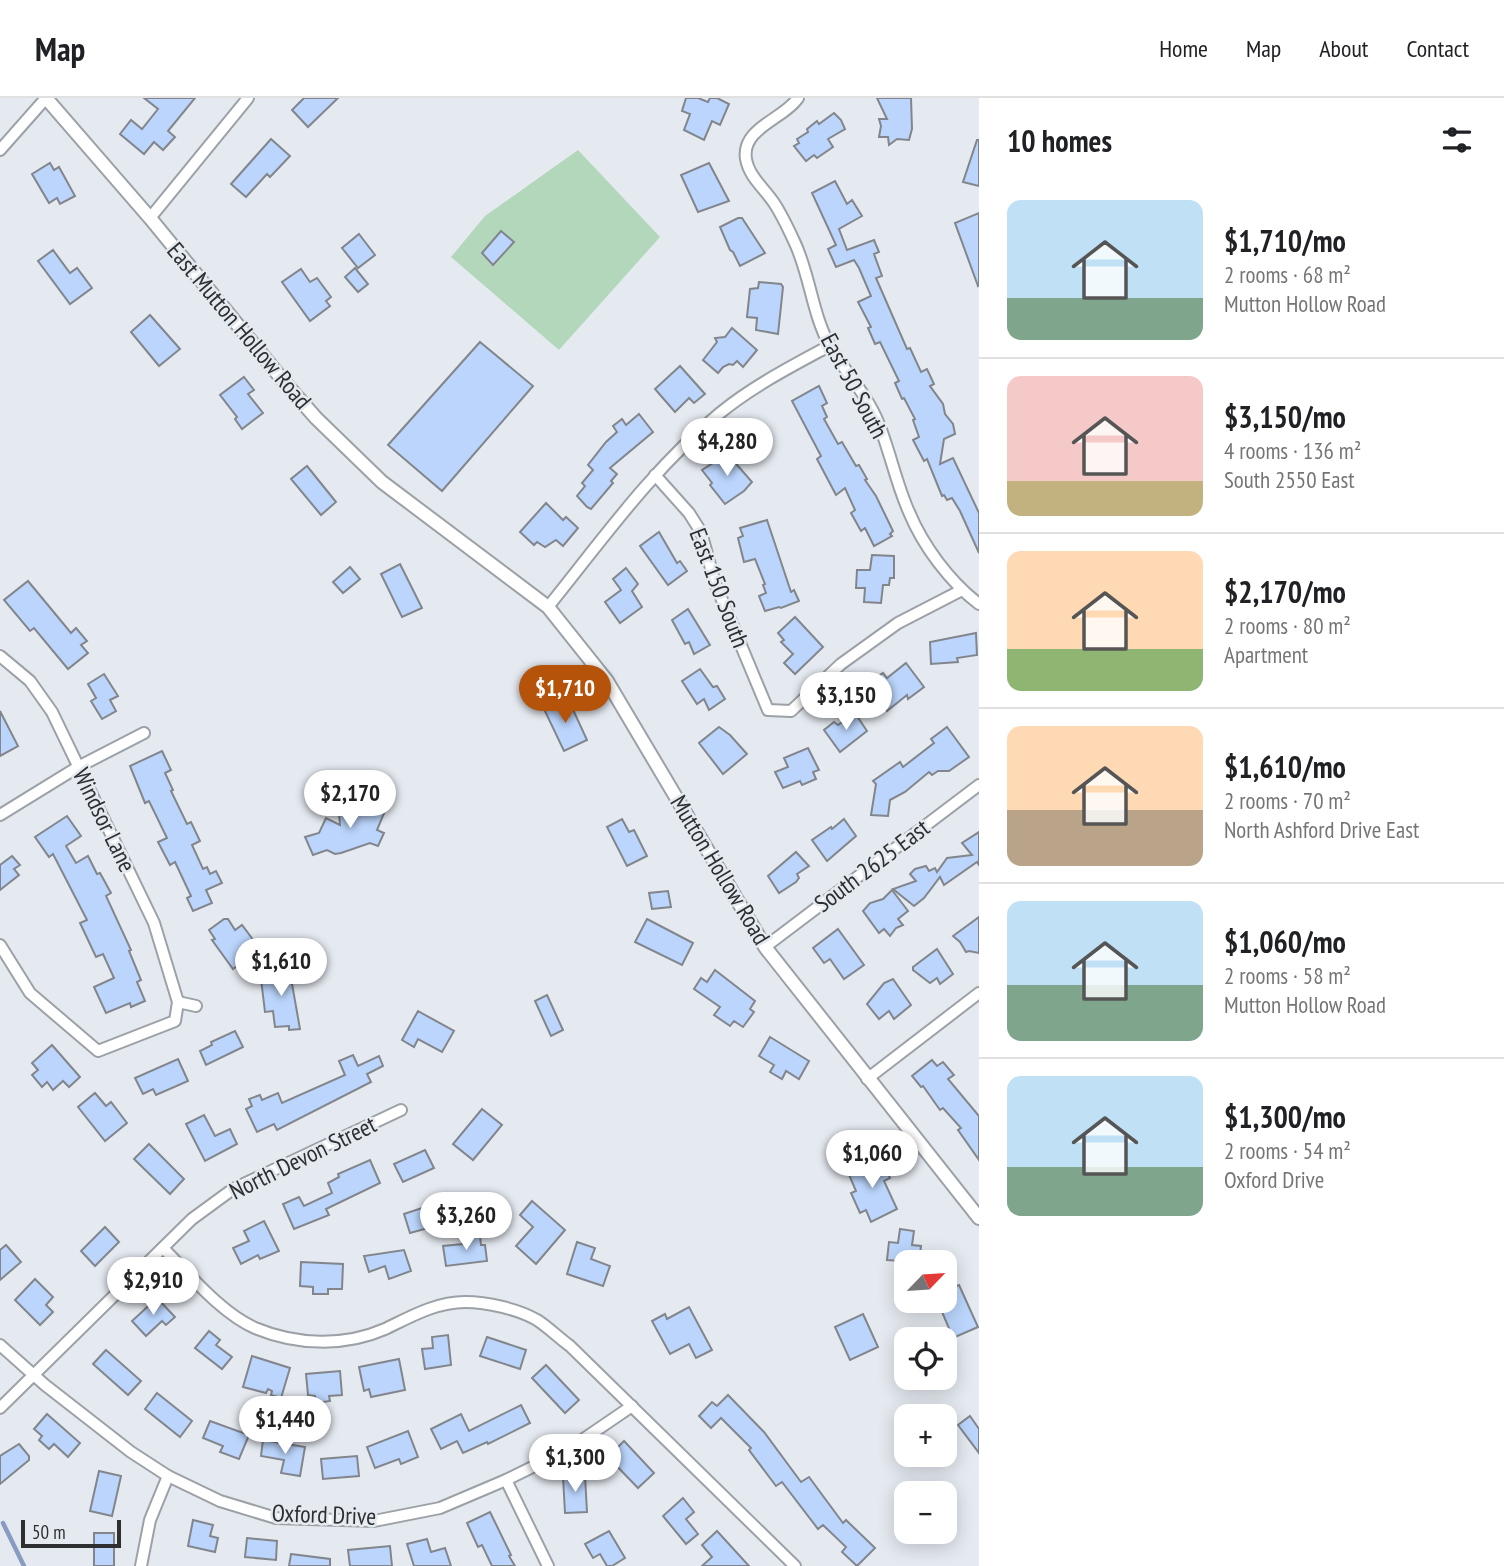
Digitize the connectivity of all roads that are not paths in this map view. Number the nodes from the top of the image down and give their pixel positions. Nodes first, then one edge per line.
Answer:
1 (46, 98) edge
2 (247, 98) edge
3 (798, 98) edge
4 (0, 150) edge
5 (150, 218) junction
6 (830, 345) junction
7 (655, 475) junction
8 (452, 534) joint
9 (962, 590) junction
10 (979, 604) edge
11 (548, 607) junction
12 (0, 656) edge
13 (144, 733) dead end
14 (78, 767) junction
15 (979, 785) edge
16 (0, 815) edge
17 (0, 945) edge
18 (765, 947) junction
19 (979, 993) edge
20 (178, 1002) junction
21 (196, 1006) dead end
22 (867, 1079) junction
23 (401, 1110) dead end
24 (979, 1218) edge
25 (163, 1248) junction
26 (0, 1345) edge
27 (33, 1375) junction
28 (632, 1406) junction
29 (0, 1408) edge
30 (168, 1476) junction
31 (506, 1480) junction
32 (141, 1566) edge
33 (548, 1566) edge
34 (795, 1566) edge

1 - 4 street
1 - 5 street, East Mutton Hollow Road
2 - 5 street
3 - 6 street, East 50 South
5 - 8 street, East Mutton Hollow Road
6 - 7 street
6 - 9 street, East 50 South
7 - 9 street, East 150 South
7 - 11 street
8 - 11 street, Mutton Hollow Road
9 - 10 street, East 50 South
11 - 18 street, Mutton Hollow Road
12 - 14 street, Windsor Lane
13 - 14 street
14 - 16 street
14 - 20 street, Windsor Lane
15 - 18 street, South 2625 East
17 - 20 street
18 - 22 street, Mutton Hollow Road
19 - 22 street
20 - 21 street
22 - 24 street, Mutton Hollow Road
23 - 25 street, North Devon Street
25 - 27 street, North Devon Street
25 - 28 street
26 - 27 street, Oxford Drive
27 - 29 street, North Devon Street
27 - 30 street, Oxford Drive
28 - 31 street, Oxford Drive
28 - 34 street
30 - 31 street, Oxford Drive
30 - 32 street
31 - 33 street

